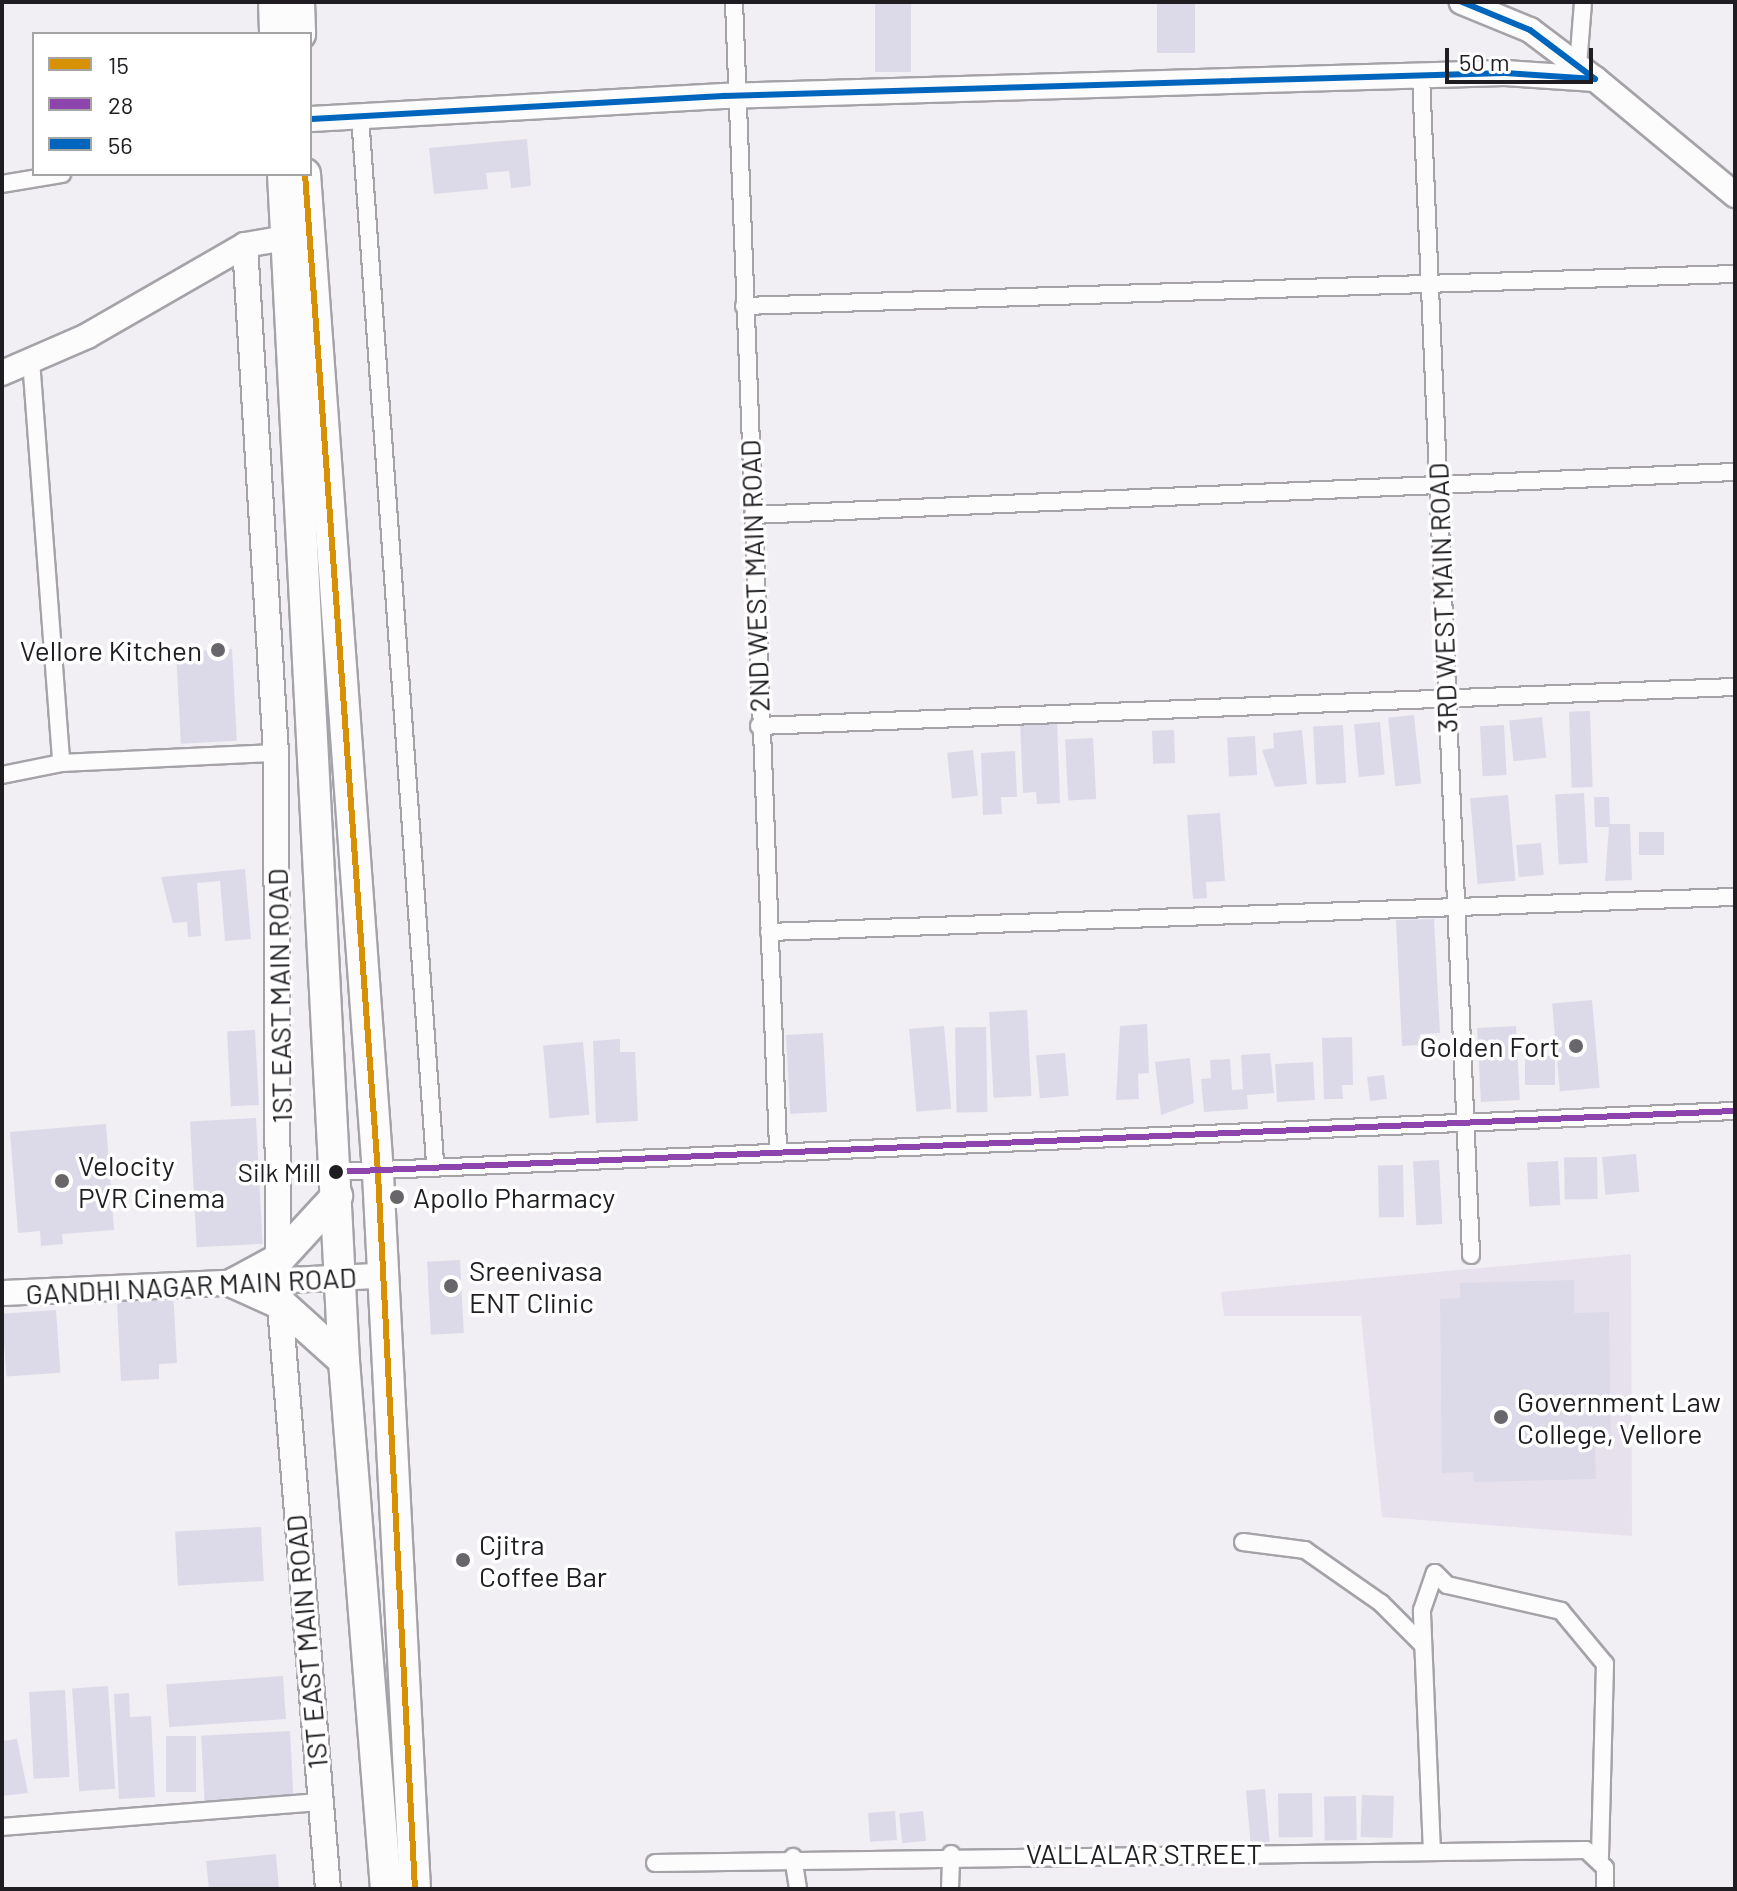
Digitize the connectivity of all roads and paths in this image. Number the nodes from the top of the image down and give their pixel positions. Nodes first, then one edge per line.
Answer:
1 (274, 2) edge
2 (299, 2) edge
3 (734, 2) edge
4 (1462, 2) edge
5 (1583, 2) edge
6 (275, 32) edge
7 (300, 32) edge
8 (1586, 73) junction
9 (1421, 76) junction
10 (743, 95) junction
11 (360, 116) junction
12 (312, 119) edge
13 (50, 176) edge
14 (283, 176) edge
15 (305, 176) edge
16 (2, 184) edge
17 (1735, 195) edge
18 (297, 236) junction
19 (245, 245) junction
20 (1735, 274) edge
21 (1431, 281) junction
22 (744, 306) junction
23 (31, 360) junction
24 (2, 373) edge
25 (1735, 472) edge
26 (1438, 486) junction
27 (753, 515) junction
28 (1735, 687) edge
29 (1445, 699) junction
30 (759, 726) junction
31 (276, 753) junction
32 (61, 763) junction
33 (2, 775) edge
34 (1735, 897) edge
35 (1453, 907) junction
36 (769, 932) junction
37 (1735, 1111) edge
38 (1460, 1121) junction
39 (778, 1149) junction
40 (435, 1163) junction
41 (378, 1167) junction
42 (336, 1184) junction
43 (1471, 1255) dead end
44 (381, 1269) junction
45 (342, 1271) junction
46 (268, 1278) junction
47 (2, 1282) edge
48 (2, 1293) edge
49 (344, 1361) junction
50 (1243, 1542) dead end
51 (1423, 1645) junction
52 (321, 1802) junction
53 (2, 1827) edge
54 (1432, 1852) junction
55 (951, 1854) junction
56 (793, 1857) junction
57 (1600, 1858) junction
58 (655, 1863) dead end
59 (328, 1889) edge
60 (386, 1889) edge
61 (415, 1889) edge
62 (798, 1889) edge
63 (950, 1889) edge
64 (1605, 1889) edge

1 - 6 highway
2 - 7 highway
3 - 10 street, 2ND WEST MAIN ROAD
4 - 8 street
5 - 8 street
8 - 9 street
8 - 17 street
9 - 10 street
9 - 21 street, 3RD WEST MAIN ROAD
10 - 11 street
10 - 22 street, 2ND WEST MAIN ROAD
11 - 12 street
11 - 40 street
13 - 16 street
14 - 18 highway
15 - 18 highway
18 - 19 street
18 - 41 highway
18 - 42 highway
19 - 23 street
19 - 31 street, 1ST EAST MAIN ROAD
20 - 21 street
21 - 22 street
21 - 26 street, 3RD WEST MAIN ROAD
22 - 27 street, 2ND WEST MAIN ROAD
23 - 24 street
23 - 32 street
25 - 26 street
26 - 27 street
26 - 29 street, 3RD WEST MAIN ROAD
27 - 30 street, 2ND WEST MAIN ROAD
28 - 29 street
29 - 30 street
29 - 35 street, 3RD WEST MAIN ROAD
30 - 36 street, 2ND WEST MAIN ROAD
31 - 32 street
31 - 46 street, 1ST EAST MAIN ROAD
32 - 33 street
34 - 35 street
35 - 36 street
35 - 38 street, 3RD WEST MAIN ROAD
36 - 39 street, 2ND WEST MAIN ROAD
37 - 38 street
38 - 39 street
38 - 43 street, 3RD WEST MAIN ROAD
39 - 40 street
40 - 41 street
41 - 42 street
41 - 44 highway
42 - 45 highway
42 - 46 highway
44 - 45 street, GANDHI NAGAR MAIN ROAD
44 - 61 highway
45 - 46 street, GANDHI NAGAR MAIN ROAD
45 - 49 highway
46 - 47 street
46 - 48 street, GANDHI NAGAR MAIN ROAD
46 - 49 highway
46 - 52 street, 1ST EAST MAIN ROAD
49 - 60 highway
50 - 51 street
51 - 54 street
51 - 57 street
52 - 53 street
52 - 59 street, 1ST EAST MAIN ROAD
54 - 55 street, VALLALAR STREET
54 - 57 street, VALLALAR STREET
55 - 56 street, VALLALAR STREET
55 - 63 street
56 - 58 street, VALLALAR STREET
56 - 62 street
57 - 64 street

